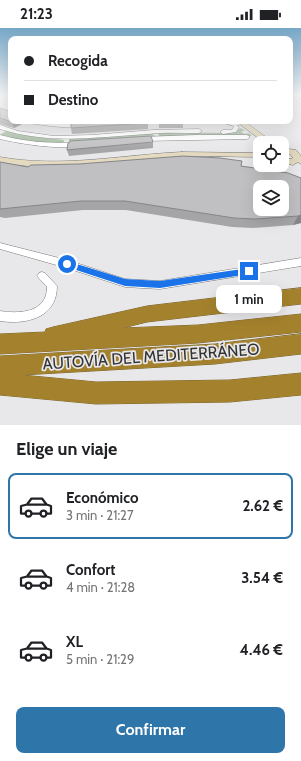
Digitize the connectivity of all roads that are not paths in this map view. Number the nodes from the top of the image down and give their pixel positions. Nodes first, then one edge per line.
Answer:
1 (50, 124) edge
2 (240, 124) edge
3 (244, 124) edge
4 (86, 125) edge
5 (0, 127) edge
6 (260, 136) edge
7 (0, 137) edge
8 (247, 137) dead end
9 (289, 151) edge
10 (253, 155) edge
11 (0, 160) edge
12 (296, 160) edge
13 (0, 246) edge
14 (301, 262) edge
15 (42, 276) dead end
16 (301, 296) edge
17 (0, 316) edge
18 (301, 323) edge
19 (29, 343) junction
20 (0, 344) edge
21 (301, 344) edge
22 (0, 366) edge
23 (0, 384) edge
24 (301, 384) edge

1 - 4 street
2 - 5 street
3 - 6 street
7 - 8 street
9 - 12 street
10 - 11 street
13 - 14 street
15 - 17 street
16 - 19 highway
18 - 19 highway, AUTOVÍA DEL MEDITERRÁNEO
19 - 20 highway, AUTOVÍA DEL MEDITERRÁNEO
21 - 22 highway, AUTOVÍA DEL MEDITERRÁNEO
23 - 24 highway

